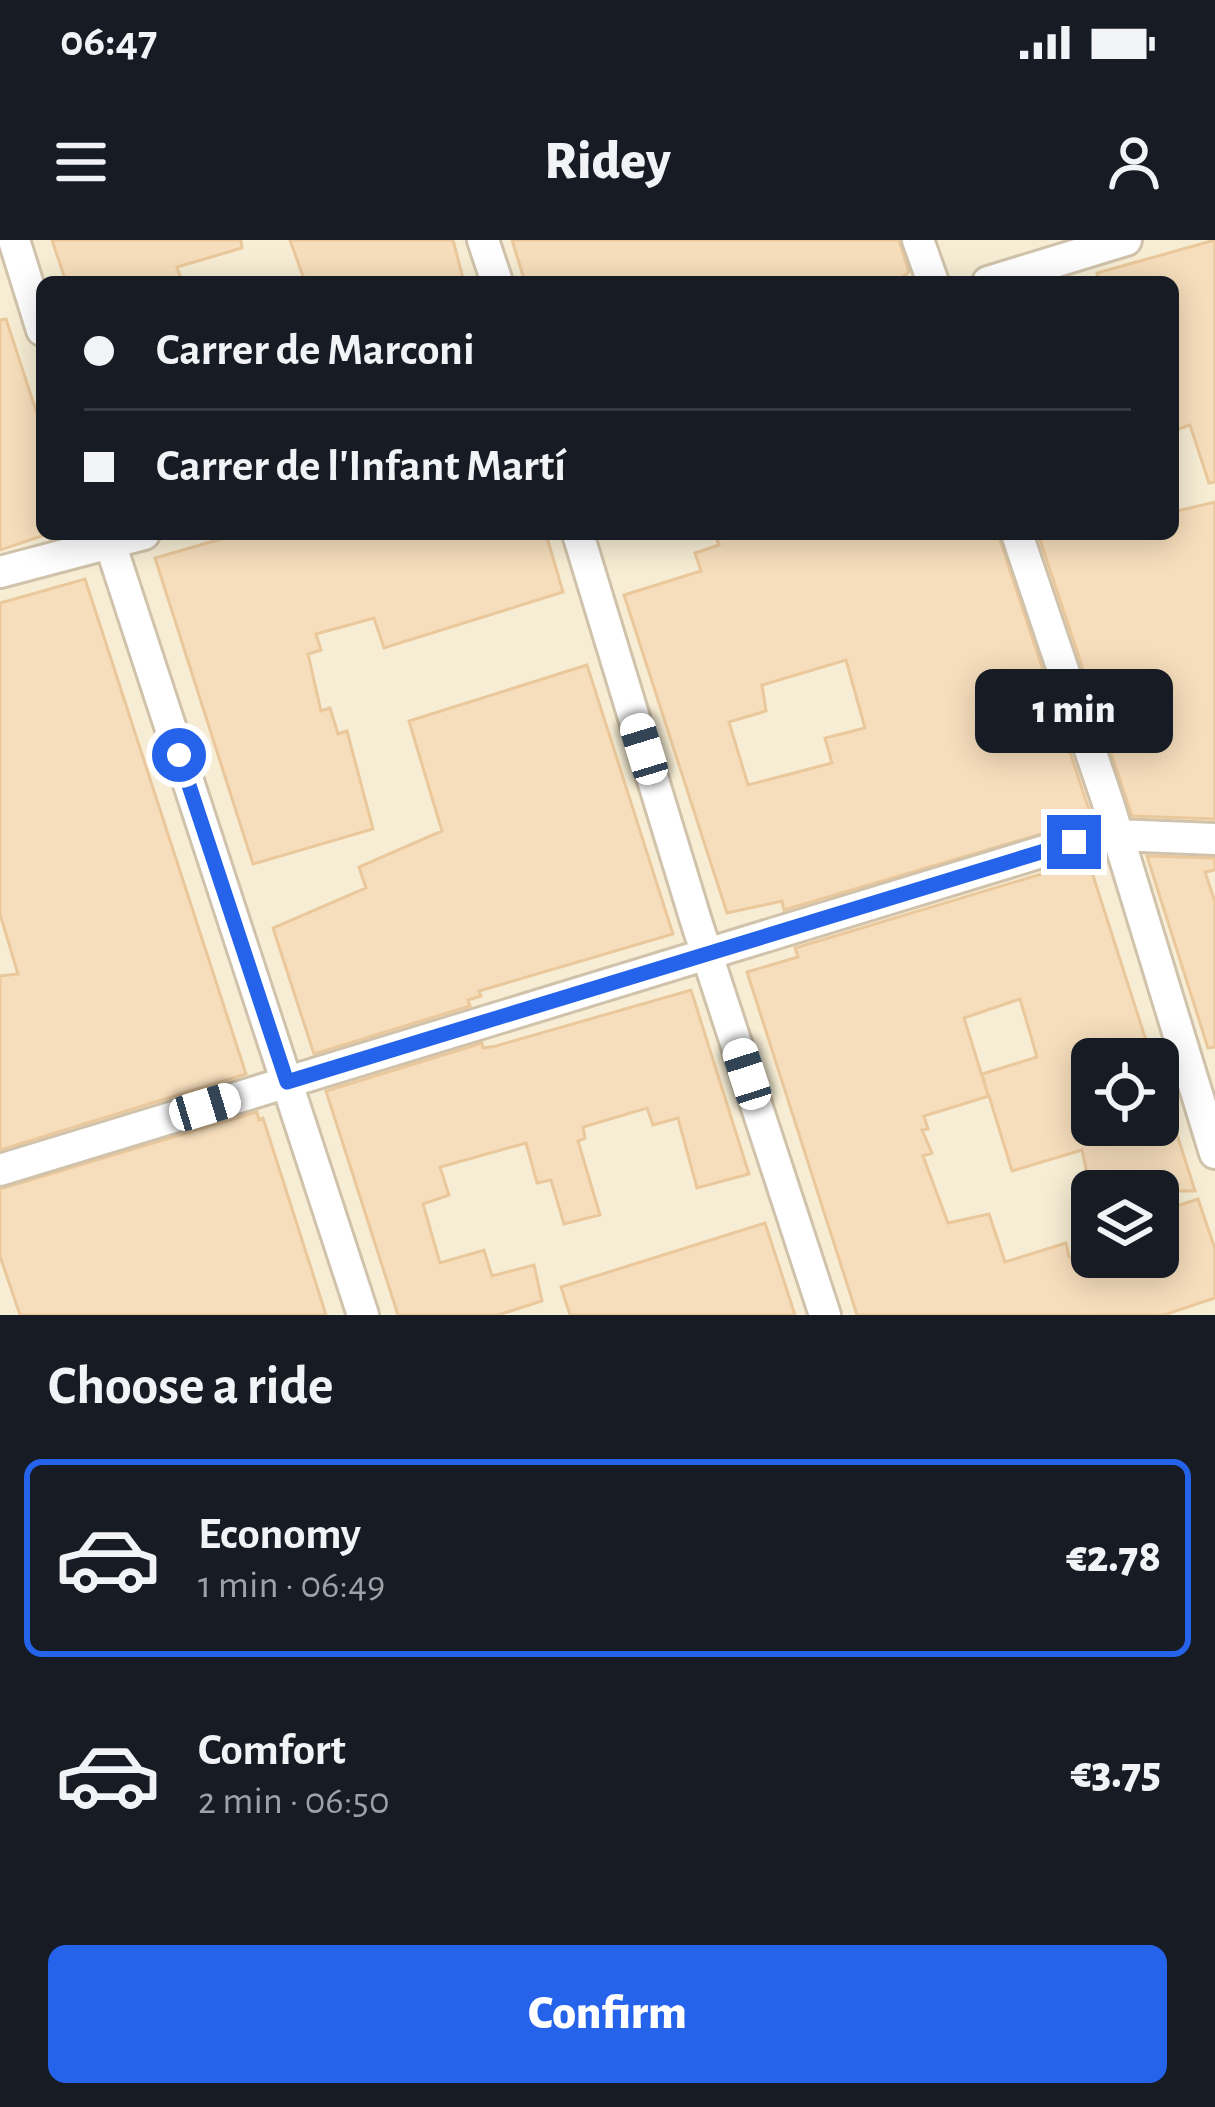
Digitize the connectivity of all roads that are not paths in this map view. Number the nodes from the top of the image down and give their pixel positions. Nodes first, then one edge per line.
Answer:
1 (14, 240) edge
2 (482, 240) edge
3 (917, 240) edge
4 (1126, 240) edge
5 (494, 276) edge
6 (930, 276) edge
7 (1008, 276) edge
8 (36, 311) edge
9 (105, 540) edge
10 (108, 540) edge
11 (580, 540) edge
12 (1019, 540) edge
13 (0, 572) edge
14 (1116, 835) junction
15 (1215, 839) edge
16 (708, 954) junction
17 (287, 1082) junction
18 (1215, 1153) edge
19 (0, 1170) edge
20 (363, 1315) edge
21 (825, 1315) edge

1 - 8 street
2 - 5 street
3 - 6 street
4 - 7 street
9 - 13 street
10 - 17 street
11 - 16 street
12 - 14 street
14 - 15 street
14 - 16 street
14 - 18 street
16 - 17 street
16 - 21 street
17 - 19 street
17 - 20 street

